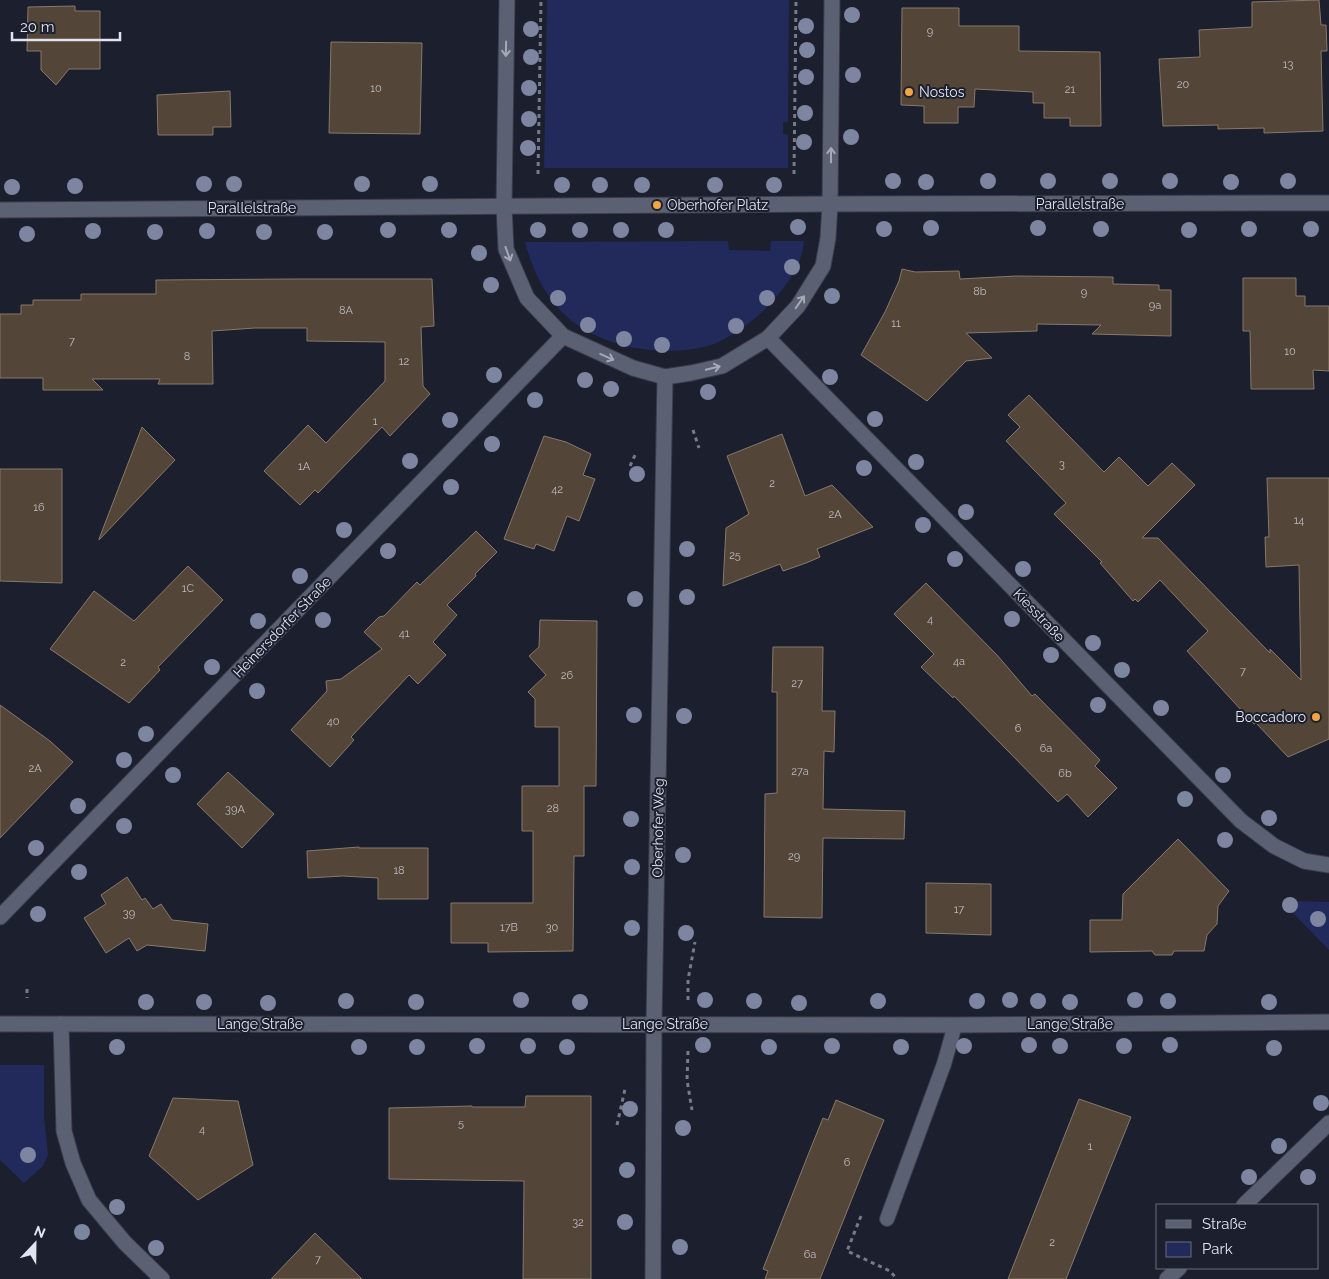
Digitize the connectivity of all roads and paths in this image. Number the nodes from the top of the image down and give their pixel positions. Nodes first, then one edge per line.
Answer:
1 (507, 0) edge
2 (541, 0) edge
3 (796, 0) edge
4 (832, 0) edge
5 (538, 174) dead end
6 (794, 174) dead end
7 (1329, 203) edge
8 (830, 204) junction
9 (504, 206) junction
10 (0, 210) edge
11 (563, 336) junction
12 (768, 338) junction
13 (665, 377) junction
14 (693, 432) dead end
15 (700, 448) dead end
16 (1329, 865) edge
17 (0, 917) edge
18 (695, 942) dead end
19 (688, 980) dead end
20 (1329, 1022) edge
21 (0, 1024) edge
22 (61, 1024) junction
23 (654, 1024) junction
24 (955, 1025) junction
25 (687, 1080) dead end
26 (624, 1095) dead end
27 (692, 1110) dead end
28 (1329, 1123) edge
29 (617, 1125) dead end
30 (1245, 1204) edge
31 (886, 1219) dead end
32 (1178, 1269) edge
33 (162, 1279) edge
34 (653, 1279) edge
35 (1167, 1279) edge

1 -> 9 street
2 - 5 path
3 - 6 path
8 -> 4 street
7 - 8 street, Parallelstraße
8 - 9 street
12 -> 8 street
9 - 10 street, Parallelstraße
9 -> 11 street
11 -> 13 street
11 - 17 street, Heinersdorfer Straße
13 -> 12 street
12 - 16 street, Kiesstraße
13 - 23 street, Oberhofer Weg
14 - 15 path
18 - 19 path
20 - 24 street, Lange Straße
21 - 22 street, Lange Straße
22 - 23 street, Lange Straße
22 - 33 street
23 - 24 street, Lange Straße
23 - 34 street, Oberhofer Weg
24 - 31 lane
25 - 27 path
26 - 29 path
28 - 30 street
32 - 35 street

